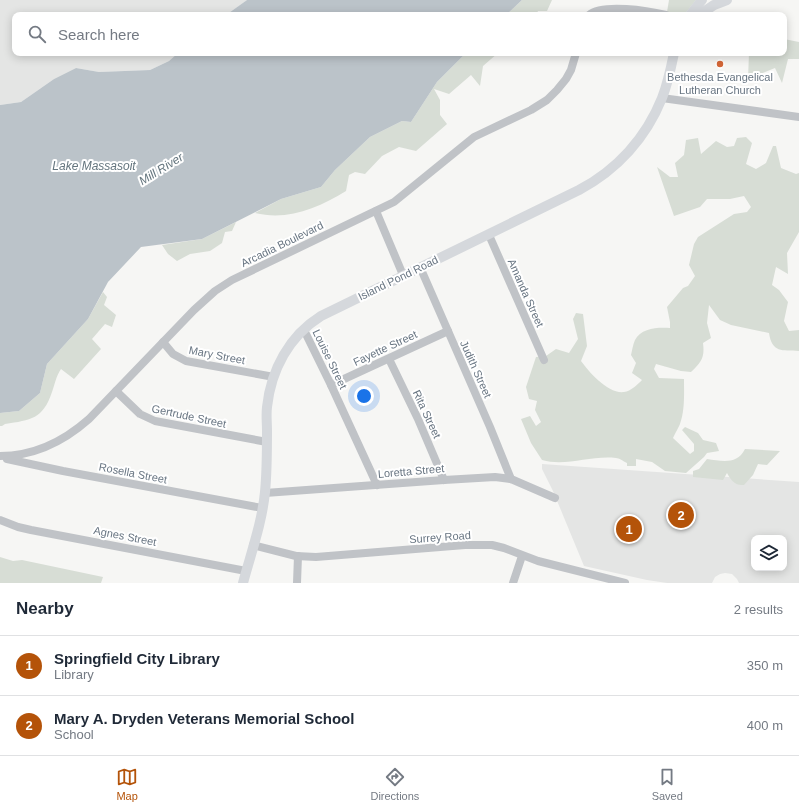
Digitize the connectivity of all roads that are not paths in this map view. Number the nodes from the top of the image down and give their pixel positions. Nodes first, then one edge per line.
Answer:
1 (702, 0) edge
2 (727, 0) edge
3 (594, 12) edge
4 (641, 12) edge
5 (692, 12) edge
6 (704, 12) edge
7 (575, 56) edge
8 (673, 56) edge
9 (662, 98) junction
10 (799, 118) edge
11 (376, 211) junction
12 (489, 235) junction
13 (420, 267) junction
14 (403, 275) junction
15 (304, 330) junction
16 (448, 331) junction
17 (163, 342) junction
18 (389, 359) junction
19 (544, 360) dead end
20 (274, 377) junction
21 (331, 385) junction
22 (116, 391) junction
23 (267, 442) junction
24 (0, 457) edge
25 (511, 479) junction
26 (444, 480) junction
27 (377, 485) junction
28 (265, 493) junction
29 (555, 498) dead end
30 (262, 508) junction
31 (0, 520) edge
32 (253, 545) junction
33 (298, 556) junction
34 (522, 556) junction
35 (246, 571) junction
36 (243, 583) edge
37 (297, 583) edge
38 (513, 583) edge
39 (625, 583) edge

1 - 5 main road
2 - 6 main road
3 - 4 street
7 - 11 street, Arcadia Boulevard
8 - 9 main road, Island Pond Road
9 - 10 street
9 - 12 main road, Island Pond Road
11 - 14 street
11 - 17 street, Arcadia Boulevard
12 - 13 main road, Island Pond Road
12 - 19 street, Amanda Street
13 - 14 main road, Island Pond Road
13 - 16 street, Judith Street
14 - 15 main road, Island Pond Road
15 - 20 main road, Island Pond Road
15 - 21 street, Louise Street
16 - 18 street, Fayette Street
16 - 25 street, Judith Street
17 - 20 street, Mary Street
17 - 22 street, Arcadia Boulevard
18 - 21 street, Fayette Street
18 - 26 street, Rita Street
20 - 23 main road, Island Pond Road
21 - 27 street, Louise Street
22 - 23 street, Gertrude Street
22 - 24 street, Arcadia Boulevard
23 - 28 main road, Island Pond Road
24 - 30 street, Rosella Street
25 - 26 street, Loretta Street
25 - 29 street, Loretta Street
26 - 27 street, Loretta Street
27 - 28 street, Loretta Street
28 - 30 main road, Island Pond Road
30 - 32 main road, Island Pond Road
31 - 35 street, Agnes Street
32 - 33 street, Surrey Road
32 - 35 main road, Island Pond Road
33 - 34 street, Surrey Road
33 - 37 street
34 - 38 street
34 - 39 street, Surrey Road
35 - 36 main road, Island Pond Road

